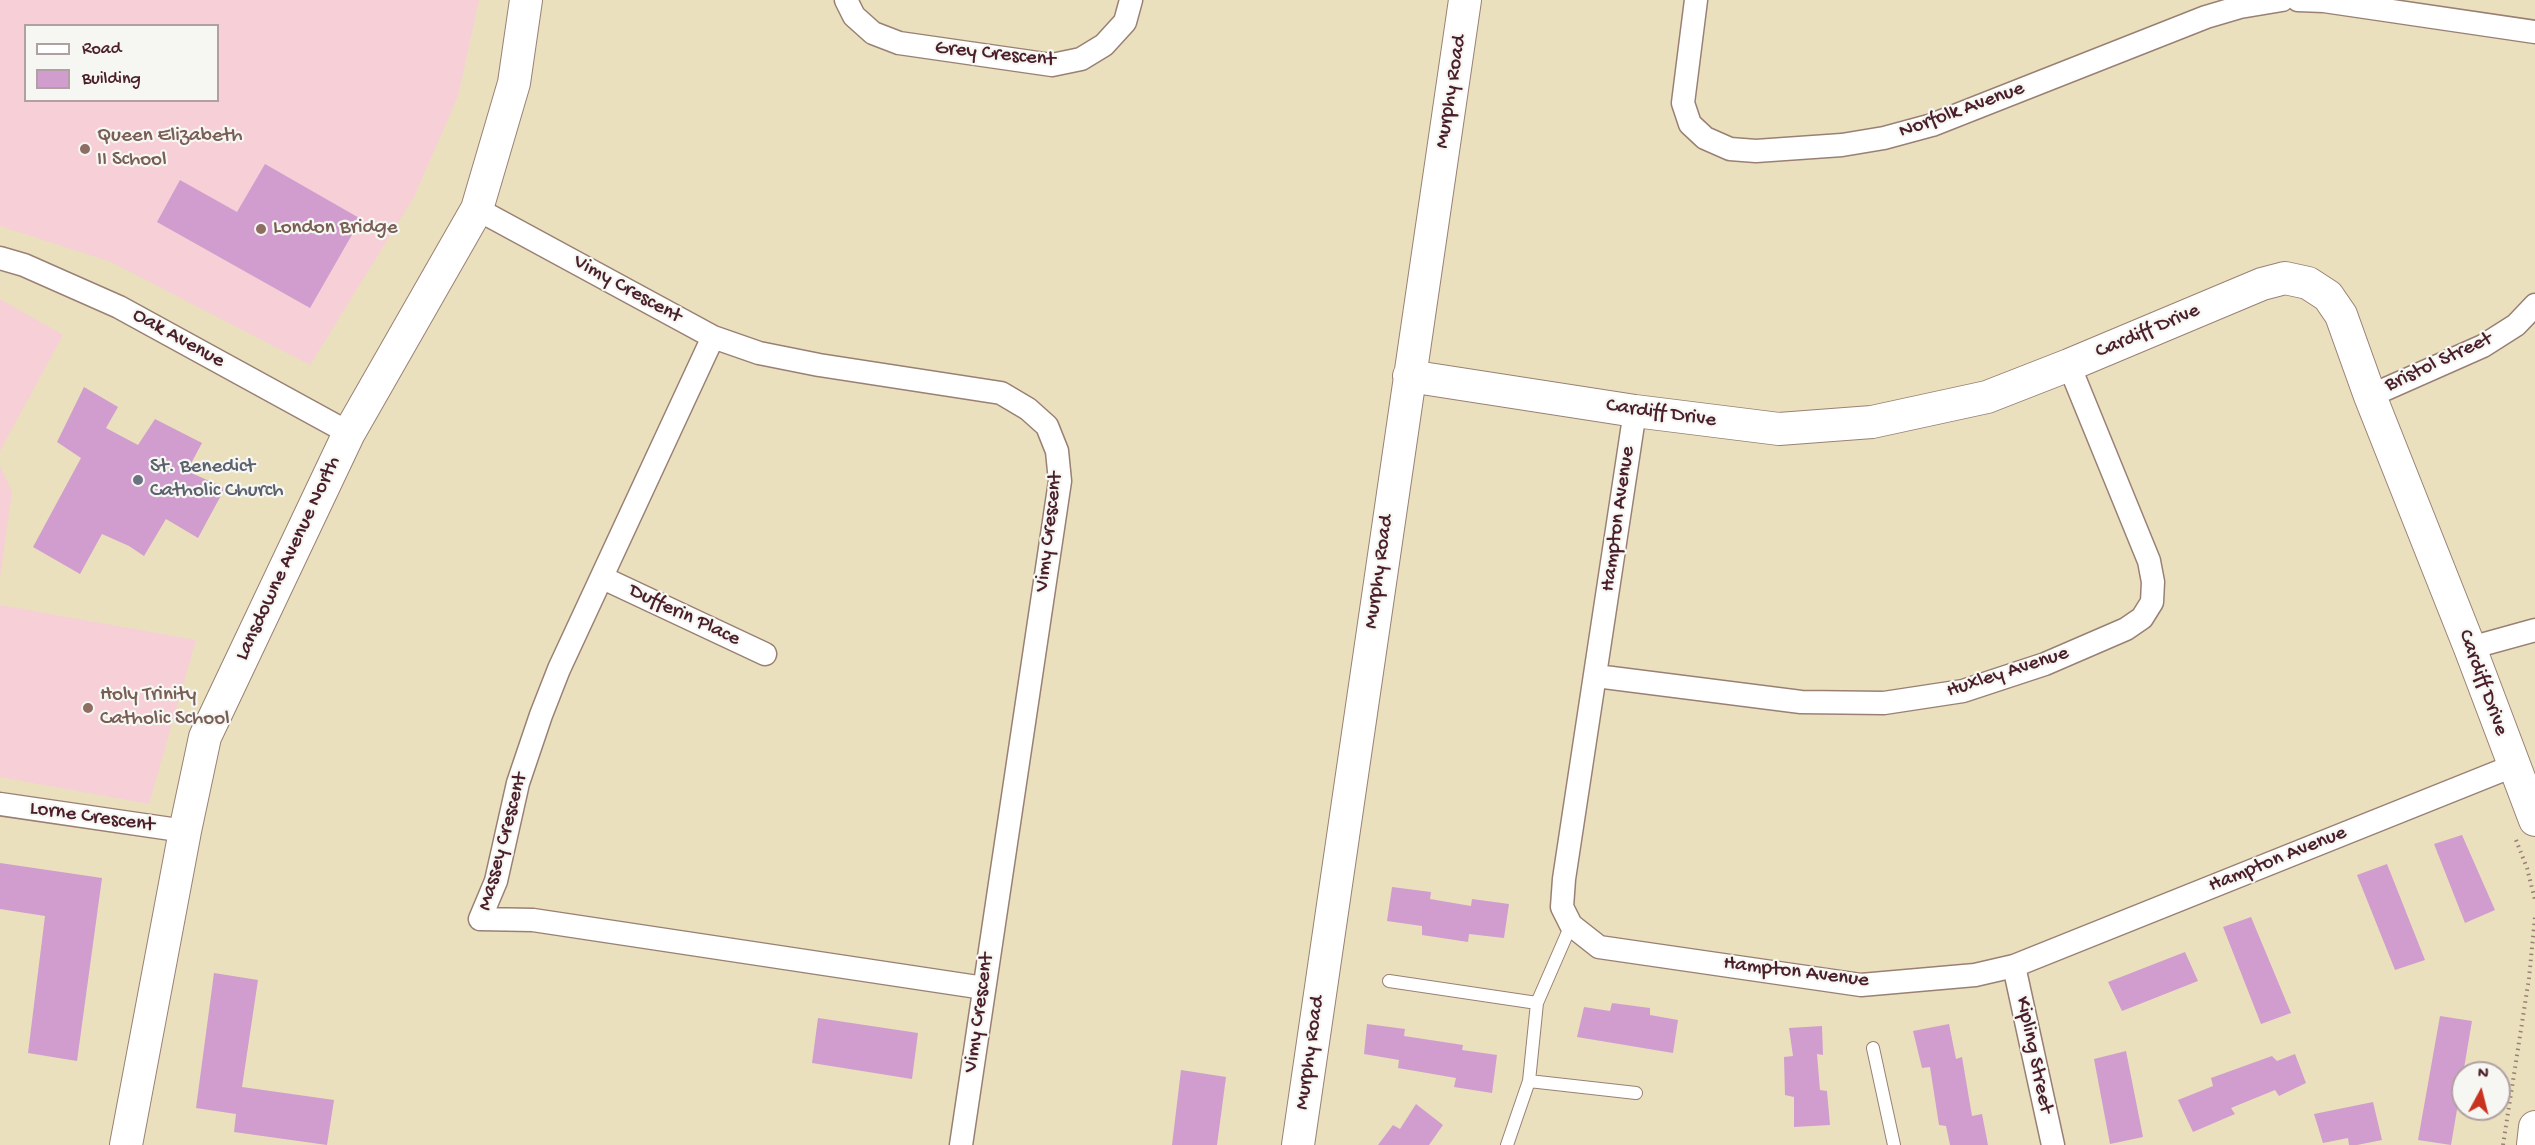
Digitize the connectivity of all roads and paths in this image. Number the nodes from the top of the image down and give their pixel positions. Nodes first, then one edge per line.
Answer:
1 (526, 0) edge
2 (846, 0) edge
3 (1131, 0) edge
4 (1465, 0) edge
5 (1696, 0) edge
6 (2282, 0) edge
7 (2298, 0) edge
8 (2535, 32) edge
9 (477, 209) junction
10 (0, 258) edge
11 (2535, 305) edge
12 (713, 337) junction
13 (2069, 365) junction
14 (1409, 376) junction
15 (2370, 396) junction
16 (1635, 411) junction
17 (349, 433) junction
18 (603, 578) junction
19 (2535, 630) edge
20 (2470, 648) junction
21 (765, 654) dead end
22 (1596, 676) junction
23 (2513, 766) junction
24 (0, 804) edge
25 (2524, 825) edge
26 (185, 831) junction
27 (2535, 900) edge
28 (2535, 917) edge
29 (1571, 925) junction
30 (2014, 966) junction
31 (1389, 981) dead end
32 (984, 988) junction
33 (1537, 1003) junction
34 (1873, 1048) dead end
35 (1529, 1081) junction
36 (1636, 1093) dead end
37 (2535, 1127) edge
38 (126, 1145) edge
39 (961, 1145) edge
40 (1298, 1145) edge
41 (1507, 1145) edge
42 (1894, 1145) edge
43 (2053, 1145) edge
44 (2503, 1145) edge
45 (2533, 1145) edge

1 - 9 street, Lansdowne Avenue North
2 - 3 street, Grey Crescent
4 - 14 street, Murphy Road
5 - 6 street, Norfolk Avenue
7 - 8 street
9 - 12 street, Vimy Crescent
9 - 17 street, Lansdowne Avenue North
10 - 17 street, Oak Avenue
11 - 15 street, Bristol Street
12 - 18 street, Massey Crescent
12 - 32 street, Vimy Crescent
13 - 15 street, Cardiff Drive
13 - 16 street, Cardiff Drive
13 - 22 street, Huxley Avenue
14 - 16 street, Cardiff Drive
14 - 40 street, Murphy Road
15 - 20 street, Cardiff Drive
16 - 22 street, Hampton Avenue
17 - 26 street, Lansdowne Avenue North
18 - 21 street, Dufferin Place
18 - 32 street, Massey Crescent
19 - 20 street
20 - 23 street, Cardiff Drive
22 - 29 street, Hampton Avenue
23 - 25 street, Cardiff Drive
23 - 30 street, Hampton Avenue
24 - 26 street, Lorne Crescent
25 - 27 path
26 - 38 street, Lansdowne Avenue North
28 - 44 path
29 - 30 street, Hampton Avenue
29 - 33 lane
30 - 43 street, Kipling Street
31 - 33 lane
32 - 39 street, Vimy Crescent
33 - 35 lane
34 - 42 lane
35 - 36 lane
35 - 41 lane
37 - 45 street

